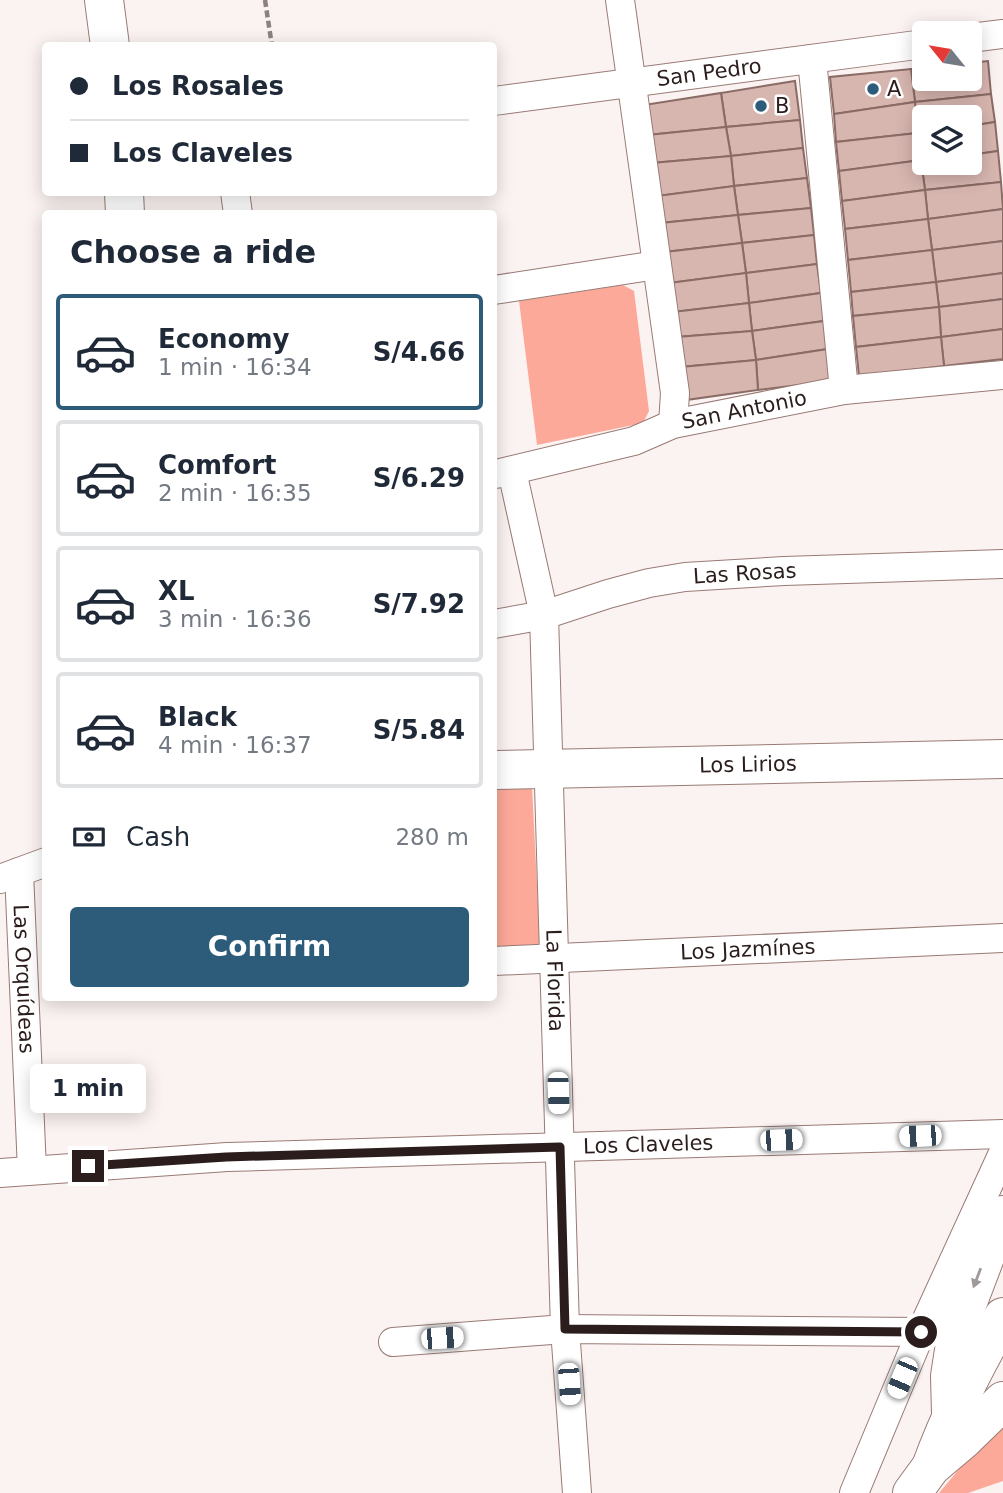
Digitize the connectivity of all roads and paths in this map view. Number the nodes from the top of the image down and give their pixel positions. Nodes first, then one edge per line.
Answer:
1 (104, 0) edge
2 (265, 0) edge
3 (620, 0) edge
4 (1003, 34) edge
5 (982, 37) edge
6 (109, 42) edge
7 (271, 42) edge
8 (912, 46) edge
9 (812, 59) junction
10 (631, 82) junction
11 (497, 101) edge
12 (657, 265) junction
13 (497, 290) edge
14 (1003, 375) edge
15 (844, 390) junction
16 (673, 424) junction
17 (503, 473) edge
18 (1003, 564) edge
19 (544, 615) junction
20 (497, 623) edge
21 (1003, 759) edge
22 (548, 768) junction
23 (497, 769) edge
24 (42, 864) edge
25 (10, 876) edge
26 (1003, 938) edge
27 (554, 960) junction
28 (497, 961) edge
29 (34, 975) edge
30 (1003, 1134) edge
31 (560, 1147) junction
32 (1003, 1153) edge
33 (32, 1170) junction
34 (0, 1172) edge
35 (1003, 1215) edge
36 (1003, 1317) edge
37 (565, 1329) junction
38 (921, 1332) junction
39 (393, 1342) dead end
40 (1003, 1401) edge
41 (951, 1414) junction
42 (922, 1480) edge
43 (577, 1493) edge
44 (854, 1493) edge

1 - 6 main road
2 - 7 path
3 - 10 street
4 - 5 street
8 - 9 street, San Pedro
9 - 10 street, San Pedro
9 - 15 street
10 - 11 street, San Pedro
10 - 12 street
12 - 13 street
12 - 16 street
14 - 15 street, San Antonio
15 - 16 street, San Antonio
16 - 17 street, San Antonio
17 - 19 street, La Florida
18 - 19 street, Las Rosas
19 - 20 street, Las Rosas
19 - 22 street, La Florida
21 - 22 main road, Los Lirios
22 - 23 main road, Los Lirios
22 - 27 street, La Florida
24 - 25 street
25 - 29 street, Las Orquídeas
26 - 27 street, Los Jazmínes
27 - 28 street, Los Jazmínes
27 - 31 street, La Florida
29 - 33 street, Las Orquídeas
30 - 31 street, Los Claveles
31 - 33 street, Los Claveles
31 - 37 street, La Florida
32 - 38 street
33 - 34 street, Los Claveles
35 -> 41 main road
36 - 41 main road
37 - 38 street
37 - 39 street
37 - 43 street, La Florida
38 - 44 street
40 - 42 main road
41 - 42 main road

